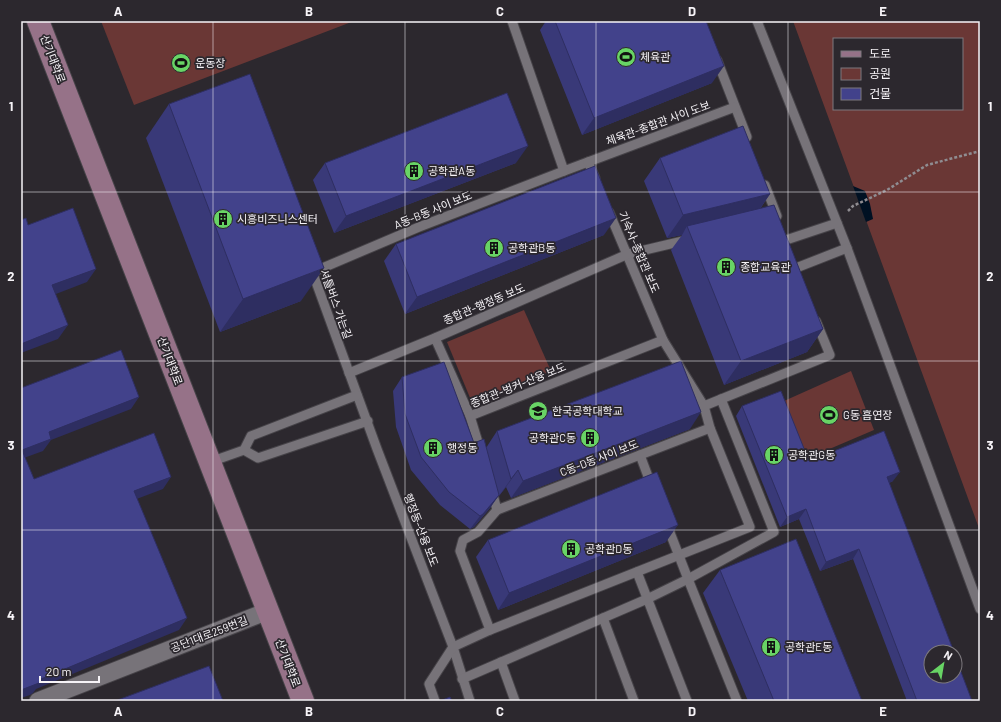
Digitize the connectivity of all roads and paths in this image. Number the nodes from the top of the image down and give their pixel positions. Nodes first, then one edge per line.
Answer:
1 (38, 21) edge
2 (512, 21) edge
3 (757, 21) edge
4 (713, 50) edge
5 (735, 108) junction
6 (749, 144) edge
7 (980, 151) edge
8 (588, 162) junction
9 (564, 171) junction
10 (760, 174) edge
11 (598, 184) edge
12 (607, 206) edge
13 (853, 206) dead end
14 (837, 223) junction
15 (695, 238) edge
16 (847, 248) junction
17 (628, 254) junction
18 (796, 268) edge
19 (311, 269) joint
20 (812, 309) edge
21 (435, 338) junction
22 (663, 340) junction
23 (349, 373) junction
24 (356, 395) junction
25 (721, 399) junction
26 (704, 406) junction
27 (470, 416) junction
28 (368, 421) junction
29 (710, 428) junction
30 (244, 450) junction
31 (640, 455) junction
32 (483, 459) edge
33 (210, 463) junction
34 (489, 481) edge
35 (657, 498) edge
36 (497, 510) junction
37 (665, 519) edge
38 (679, 555) junction
39 (637, 572) junction
40 (688, 579) junction
41 (647, 599) junction
42 (980, 609) edge
43 (268, 611) junction
44 (603, 618) junction
45 (490, 630) junction
46 (453, 647) junction
47 (501, 662) junction
48 (462, 679) junction
49 (38, 701) edge
50 (303, 701) edge
51 (435, 701) edge
52 (470, 701) edge
53 (515, 701) edge
54 (634, 701) edge
55 (687, 701) edge
56 (737, 701) edge

1 - 33 street, 산기대학로
2 - 9 lane
3 - 14 lane
4 - 5 lane
5 - 6 lane
5 - 8 lane, 체육관-종합관 사이 도보
7 - 13 path
8 - 9 lane
8 - 11 lane
9 - 19 lane, A동-B동 사이 보도
10 - 14 lane
12 - 17 lane, 기숙사-종합관 보도
14 - 16 lane
15 - 17 lane, 종합관-행정동 보도
16 - 18 lane
16 - 42 lane
17 - 21 lane, 종합관-행정동 보도
17 - 22 lane, 기숙사-종합관 보도
19 - 23 lane, 셔틀버스 가는길
20 - 25 lane
21 - 23 lane, 종합관-행정동 보도
21 - 27 lane
22 - 26 lane, 기숙사-종합관 보도
22 - 27 lane, 종합관-벙커-산융 보도
23 - 24 lane, 셔틀버스 가는길
24 - 28 lane, 셔틀버스 가는길
24 - 30 lane
25 - 26 lane
25 - 40 lane
26 - 29 lane, 기숙사-종합관 보도
27 - 32 lane, 종합관-벙커-산융 보도
28 - 30 lane
28 - 46 lane, 행정동-산융 보도
29 - 31 lane, C동-D동 사이 보도
29 - 38 lane, 기숙사-종합관 보도
30 - 33 lane
31 - 35 lane
31 - 36 lane, C동-D동 사이 보도
33 - 43 street, 산기대학로
34 - 36 lane
36 - 45 lane
37 - 38 lane
38 - 39 lane
38 - 40 lane
39 - 41 lane
39 - 45 lane
40 - 41 lane
40 - 56 lane
41 - 44 lane
41 - 55 lane
43 - 49 street, 공단1대로259번길
43 - 50 street, 산기대학로
44 - 47 lane
44 - 54 lane
45 - 46 lane
46 - 48 lane, 행정동-산융 보도
46 - 51 lane
47 - 48 lane
47 - 53 lane
48 - 52 lane, 행정동-산융 보도

